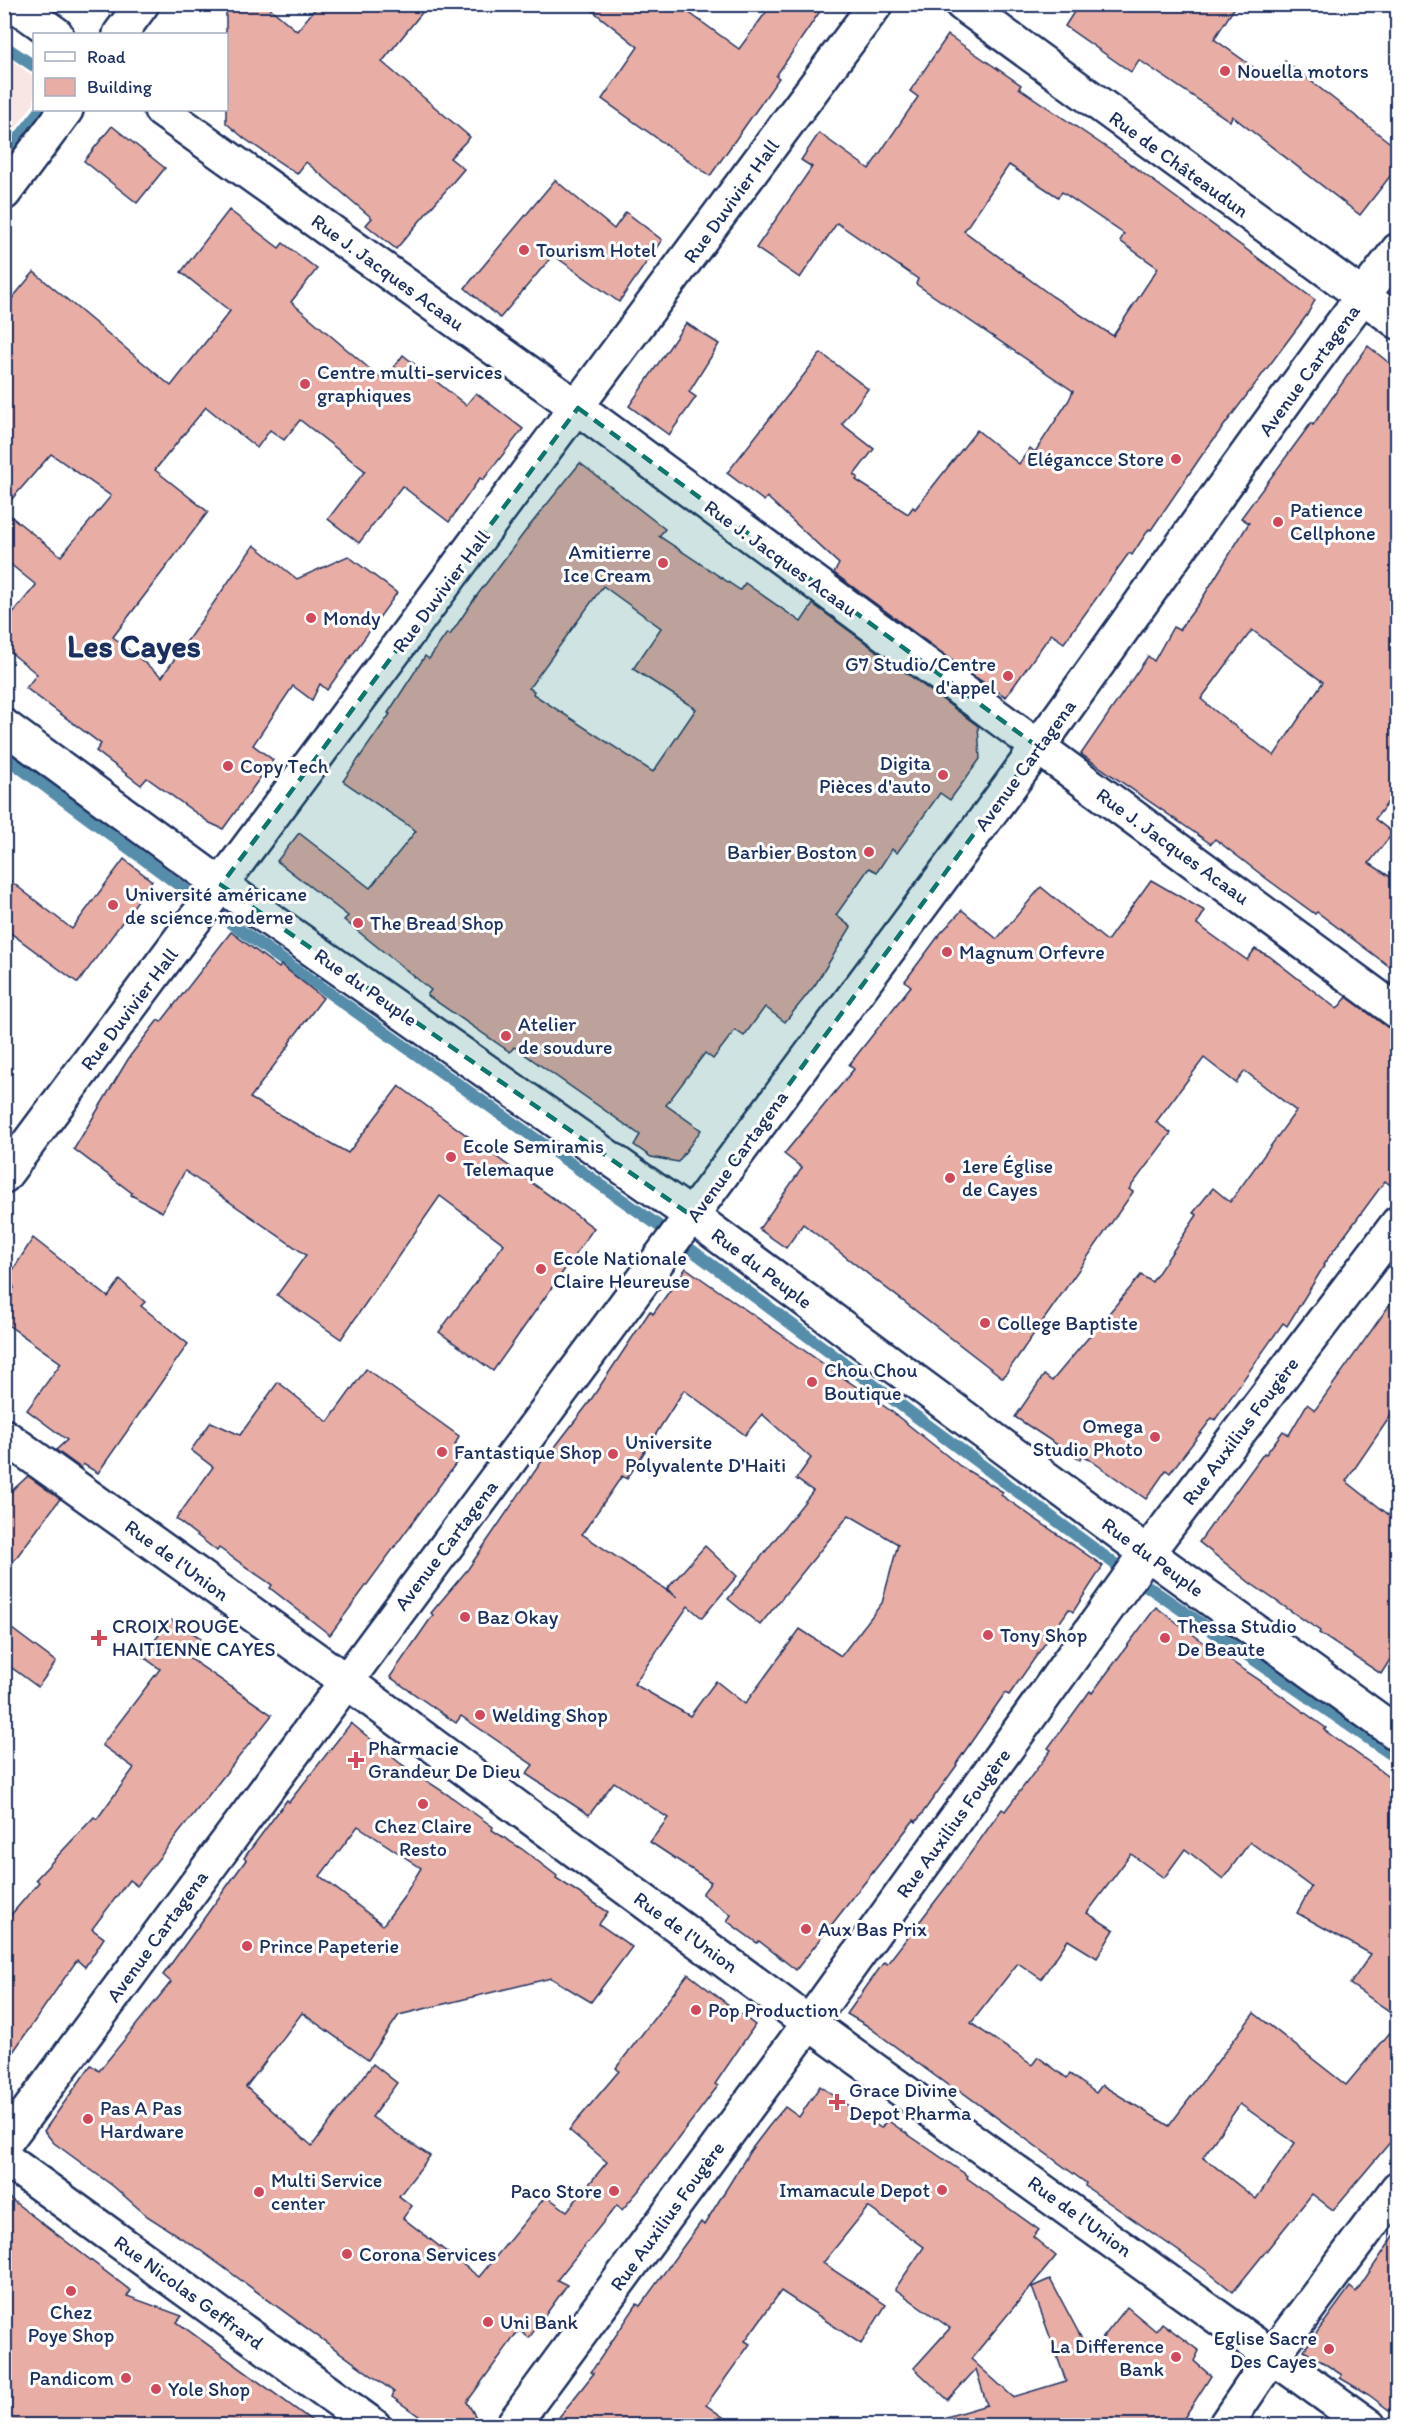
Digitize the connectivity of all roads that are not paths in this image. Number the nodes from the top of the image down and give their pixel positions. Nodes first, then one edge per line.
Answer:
1 (14, 4) edge
2 (142, 4) edge
3 (876, 4) edge
4 (962, 4) edge
5 (55, 33) edge
6 (121, 33) edge
7 (65, 111) edge
8 (162, 111) edge
9 (4, 193) edge
10 (1398, 250) edge
11 (1361, 297) junction
12 (1398, 322) edge
13 (578, 408) junction
14 (4, 726) edge
15 (1038, 747) junction
16 (221, 885) junction
17 (1398, 1012) edge
18 (4, 1176) edge
19 (692, 1216) junction
20 (1398, 1223) edge
21 (4, 1436) edge
22 (1147, 1553) junction
23 (345, 1680) junction
24 (1398, 1734) edge
25 (809, 2023) junction
26 (4, 2144) edge
27 (4, 2158) edge
28 (1398, 2188) edge
29 (1273, 2355) junction
30 (374, 2426) edge
31 (512, 2426) edge
32 (1225, 2426) edge
33 (1369, 2426) edge

1 - 5 street
2 - 6 street
3 - 13 street, Rue Duvivier Hall
4 - 11 street, Rue de Châteaudun
7 - 9 street
8 - 13 street, Rue J. Jacques Acaau
10 - 11 street, Avenue Cartagena
11 - 12 street, Rue de Châteaudun
11 - 15 street, Avenue Cartagena
13 - 15 street, Rue J. Jacques Acaau
13 - 16 street, Rue Duvivier Hall
14 - 16 street, Rue du Peuple
15 - 17 street, Rue J. Jacques Acaau
15 - 19 street, Avenue Cartagena
16 - 18 street, Rue Duvivier Hall
16 - 19 street, Rue du Peuple
19 - 22 street, Rue du Peuple
19 - 23 street, Avenue Cartagena
20 - 22 street, Rue Auxilius Fougère
21 - 23 street, Rue de l'Union
22 - 24 street, Rue du Peuple
22 - 25 street, Rue Auxilius Fougère
23 - 25 street, Rue de l'Union
23 - 26 street, Avenue Cartagena
25 - 29 street, Rue de l'Union
25 - 31 street, Rue Auxilius Fougère
27 - 30 street, Rue Nicolas Geffrard
28 - 29 street
29 - 32 street
29 - 33 street, Rue de l'Union

